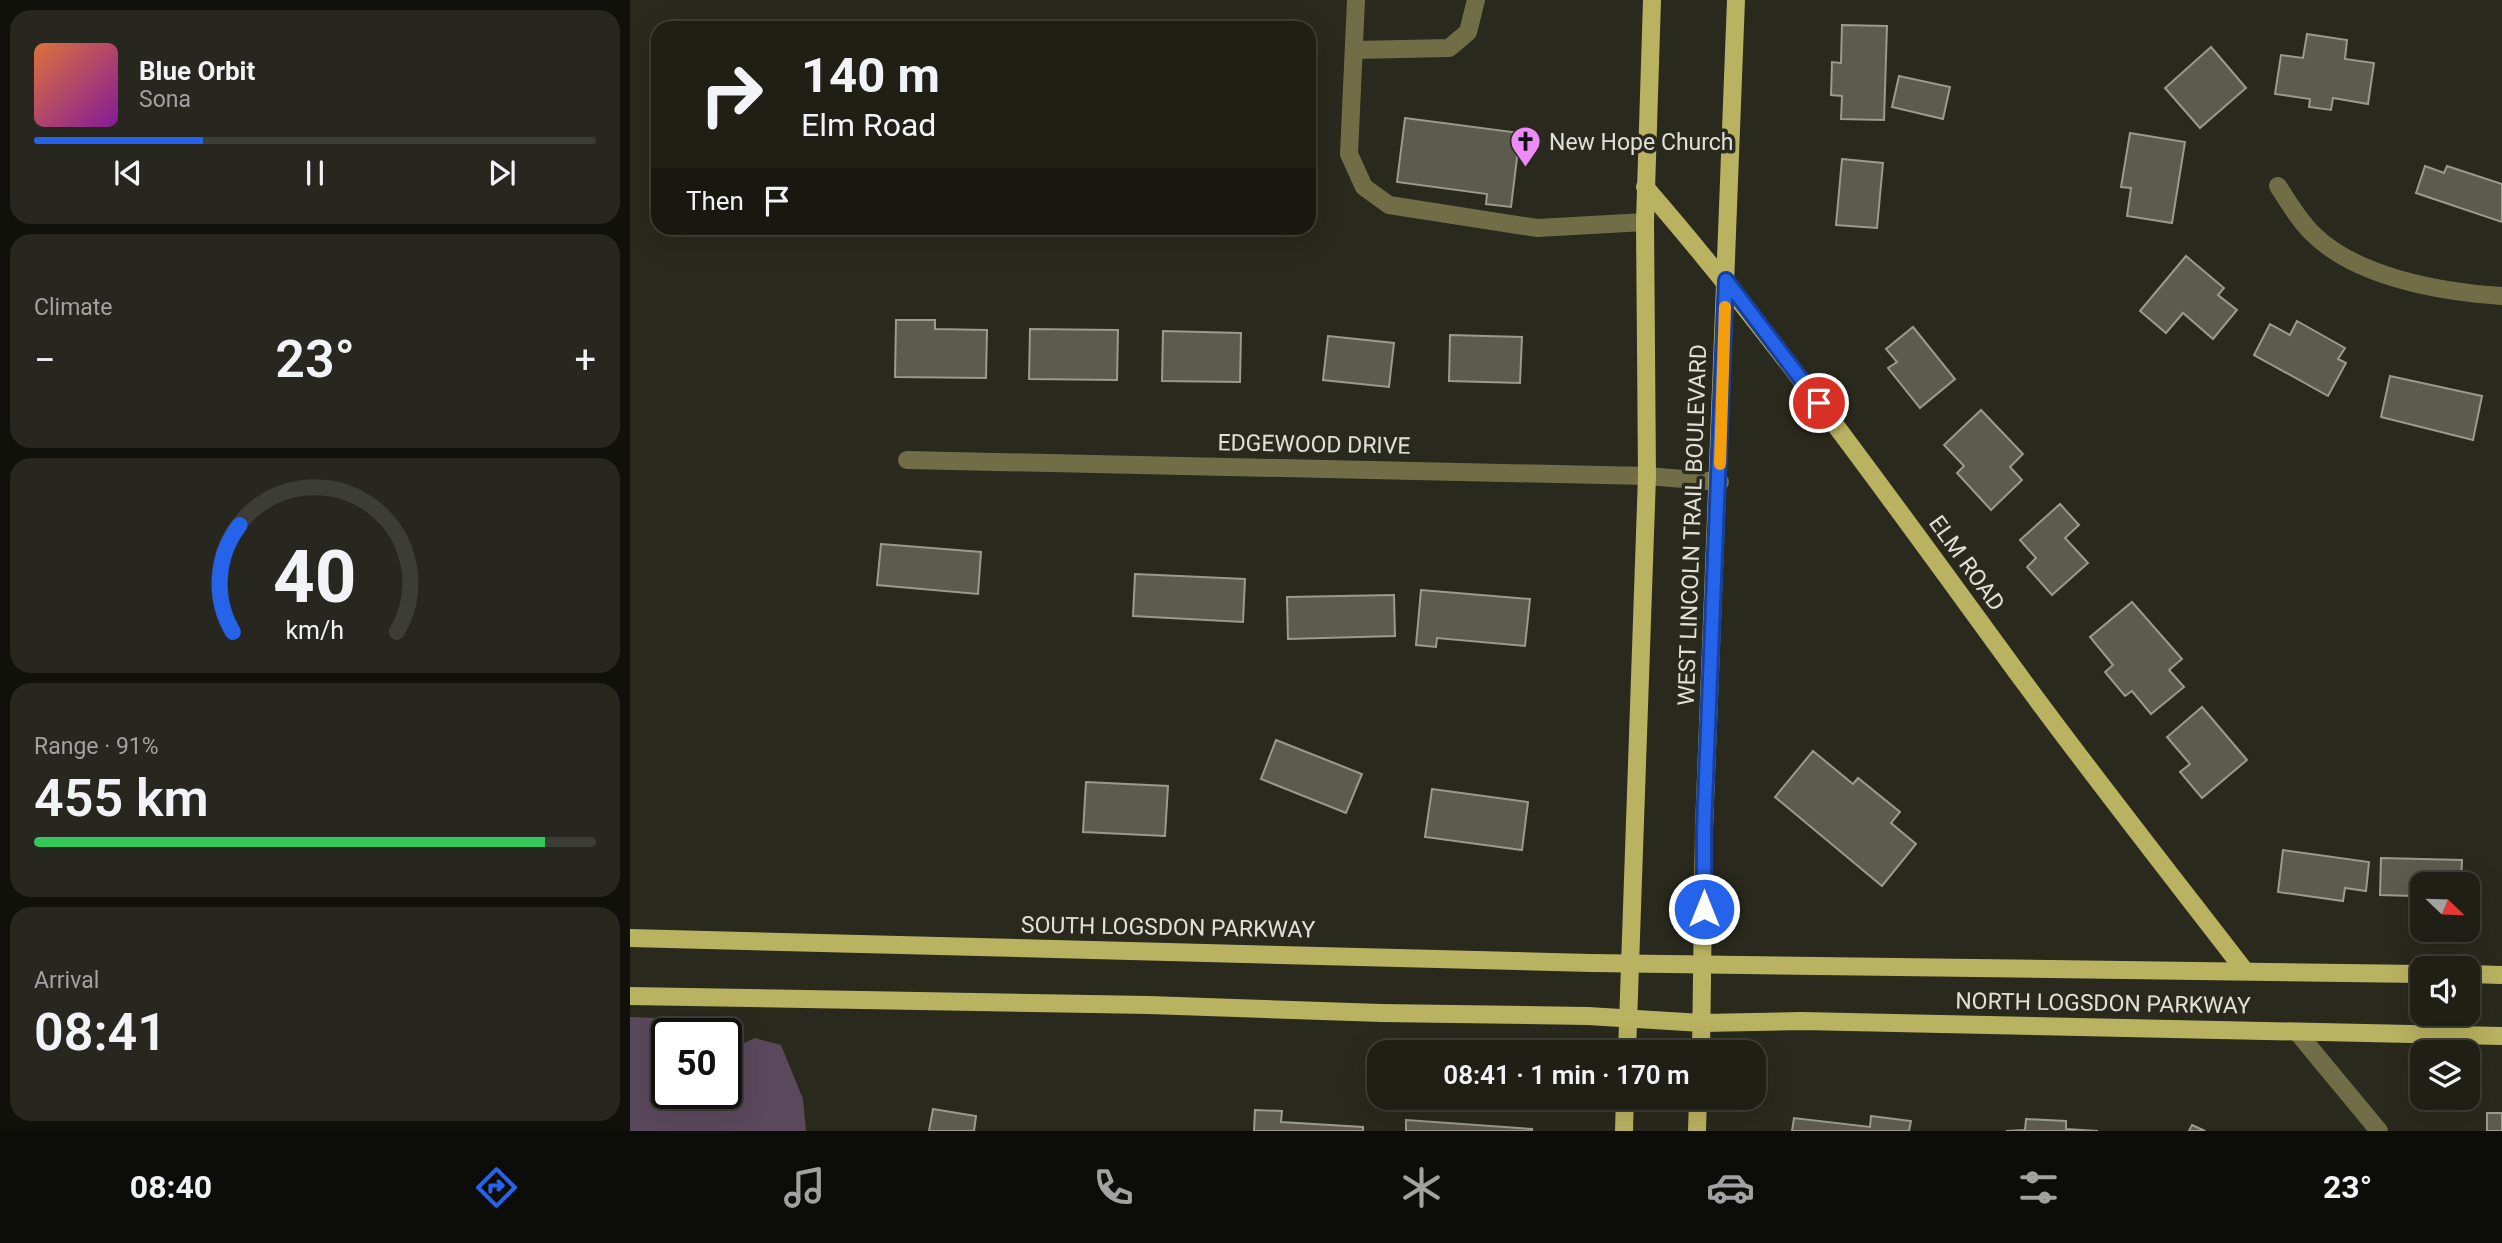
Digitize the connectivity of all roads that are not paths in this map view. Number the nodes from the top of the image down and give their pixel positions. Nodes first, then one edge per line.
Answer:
1 (1356, 0) edge
2 (1476, 0) edge
3 (1652, 0) edge
4 (1736, 0) edge
5 (1354, 50) junction
6 (2278, 186) dead end
7 (1646, 187) junction
8 (1645, 222) junction
9 (1726, 280) junction
10 (2502, 296) edge
11 (907, 460) dead end
12 (1647, 476) junction
13 (1720, 482) junction
14 (630, 938) edge
15 (1630, 963) junction
16 (1704, 965) junction
17 (2245, 971) junction
18 (2410, 974) edge
19 (2480, 974) edge
20 (2502, 975) edge
21 (630, 996) edge
22 (1628, 1019) junction
23 (1703, 1023) junction
24 (2297, 1032) junction
25 (2502, 1036) edge
26 (1627, 1040) edge
27 (1702, 1040) edge
28 (1625, 1110) edge
29 (1697, 1110) edge
30 (1624, 1131) edge
31 (1696, 1131) edge
32 (2379, 1131) edge

1 - 5 street
2 - 5 street
3 - 7 main road, WEST LINCOLN TRAIL BOULEVARD
4 - 9 main road, WEST LINCOLN TRAIL BOULEVARD
5 - 8 street
6 - 10 street
7 - 8 main road, WEST LINCOLN TRAIL BOULEVARD
7 - 9 main road, ELM ROAD
8 - 12 main road, WEST LINCOLN TRAIL BOULEVARD
9 - 13 main road, WEST LINCOLN TRAIL BOULEVARD
9 - 17 main road, ELM ROAD
11 - 12 street, EDGEWOOD DRIVE
12 - 13 street, EDGEWOOD DRIVE
12 - 15 main road, WEST LINCOLN TRAIL BOULEVARD
13 - 16 main road, WEST LINCOLN TRAIL BOULEVARD
14 - 15 main road, SOUTH LOGSDON PARKWAY
15 - 16 main road, SOUTH LOGSDON PARKWAY
15 - 22 main road, WEST LINCOLN TRAIL BOULEVARD
16 - 17 main road, NORTH LOGSDON PARKWAY
16 - 23 main road, WEST LINCOLN TRAIL BOULEVARD
17 - 18 main road, NORTH LOGSDON PARKWAY
19 - 20 main road
21 - 22 main road
22 - 23 main road
22 - 26 main road, WEST LINCOLN TRAIL BOULEVARD
23 - 24 main road, NORTH LOGSDON PARKWAY
23 - 27 main road, WEST LINCOLN TRAIL BOULEVARD
24 - 25 main road, NORTH LOGSDON PARKWAY
24 - 32 street
28 - 30 main road
29 - 31 main road

